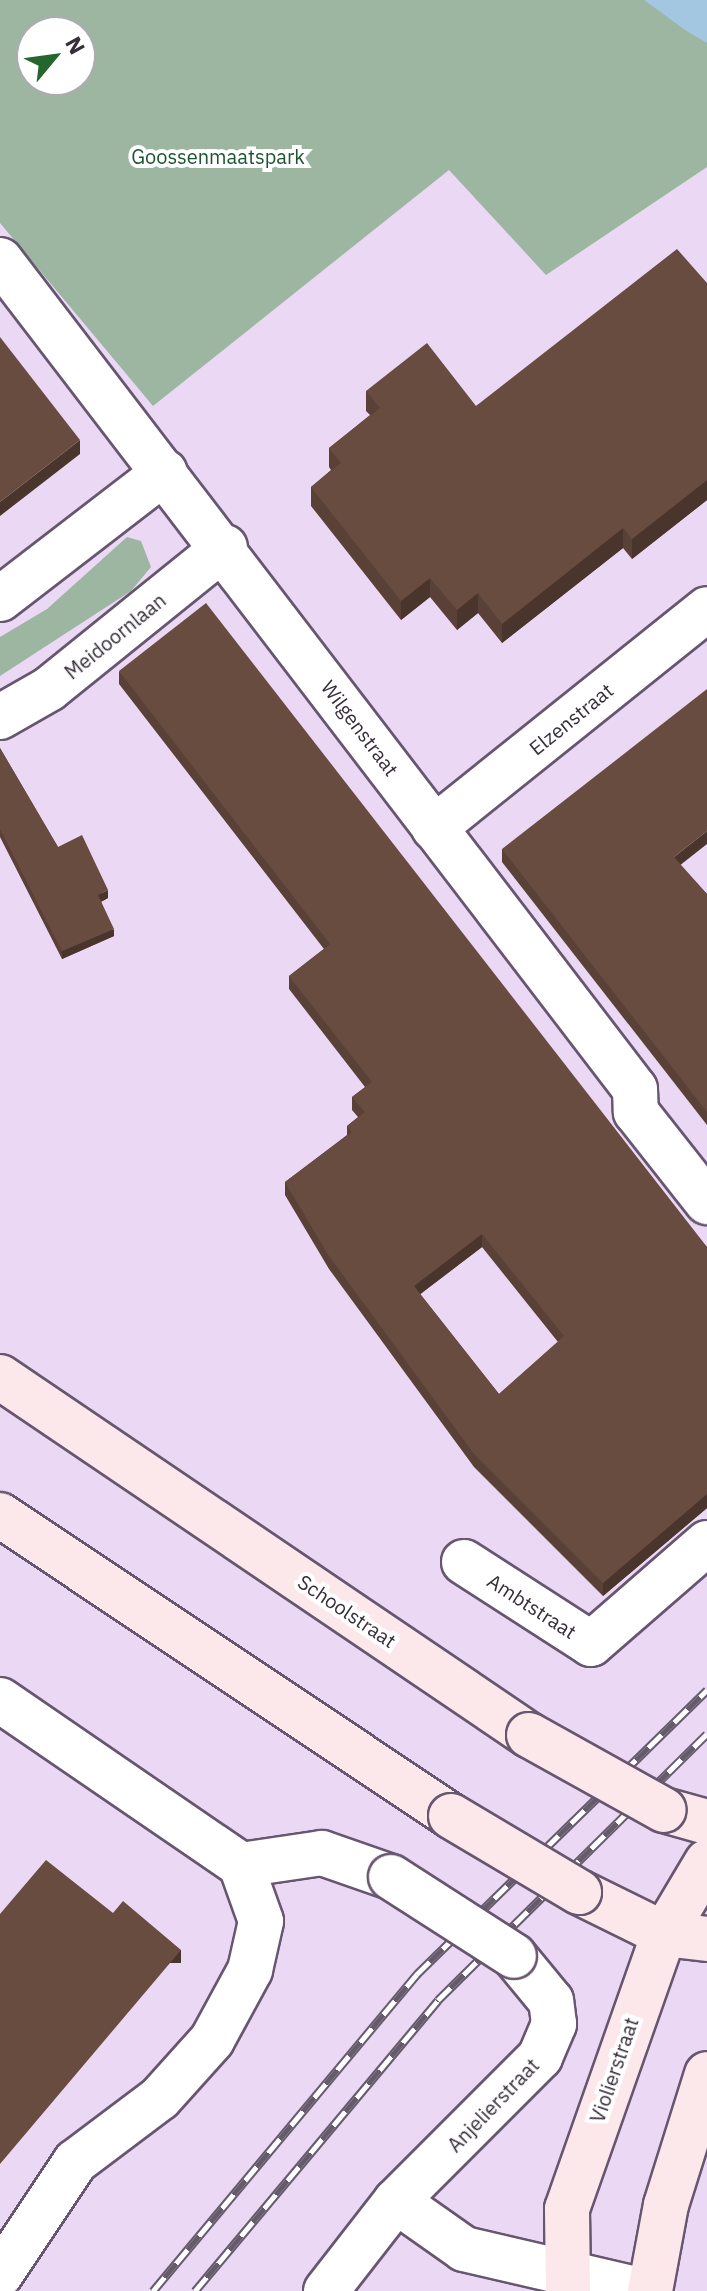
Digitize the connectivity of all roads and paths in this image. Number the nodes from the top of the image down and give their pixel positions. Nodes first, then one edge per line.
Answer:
1 (0, 260) edge
2 (165, 472) junction
3 (225, 547) junction
4 (0, 599) edge
5 (707, 609) edge
6 (0, 717) edge
7 (434, 828) junction
8 (707, 1202) edge
9 (0, 1377) edge
10 (0, 1515) edge
11 (707, 1543) edge
12 (464, 1562) dead end
13 (0, 1700) edge
14 (707, 1822) edge
15 (707, 1862) edge
16 (241, 1865) junction
17 (664, 1934) junction
18 (707, 1939) edge
19 (707, 2074) edge
20 (396, 2201) junction
21 (0, 2275) edge
22 (566, 2280) edge
23 (326, 2291) edge
24 (648, 2291) edge

1 - 2 street, Wilgenstraat
2 - 3 street, Wilgenstraat
2 - 4 street
3 - 6 street, Meidoornlaan
3 - 7 street, Wilgenstraat
5 - 7 street, Elzenstraat
7 - 8 street, Wilgenstraat
9 - 14 main road, Schoolstraat, bridge
10 - 17 main road, bridge
11 - 12 street, Ambtstraat
13 - 16 street
15 - 17 main road, Violierstraat
16 - 20 street, Anjelierstraat, bridge
16 - 21 street
17 - 18 main road
17 - 22 main road, Violierstraat
19 - 24 main road
20 - 22 street
20 - 23 street, Anjelierstraat
22 - 24 street

